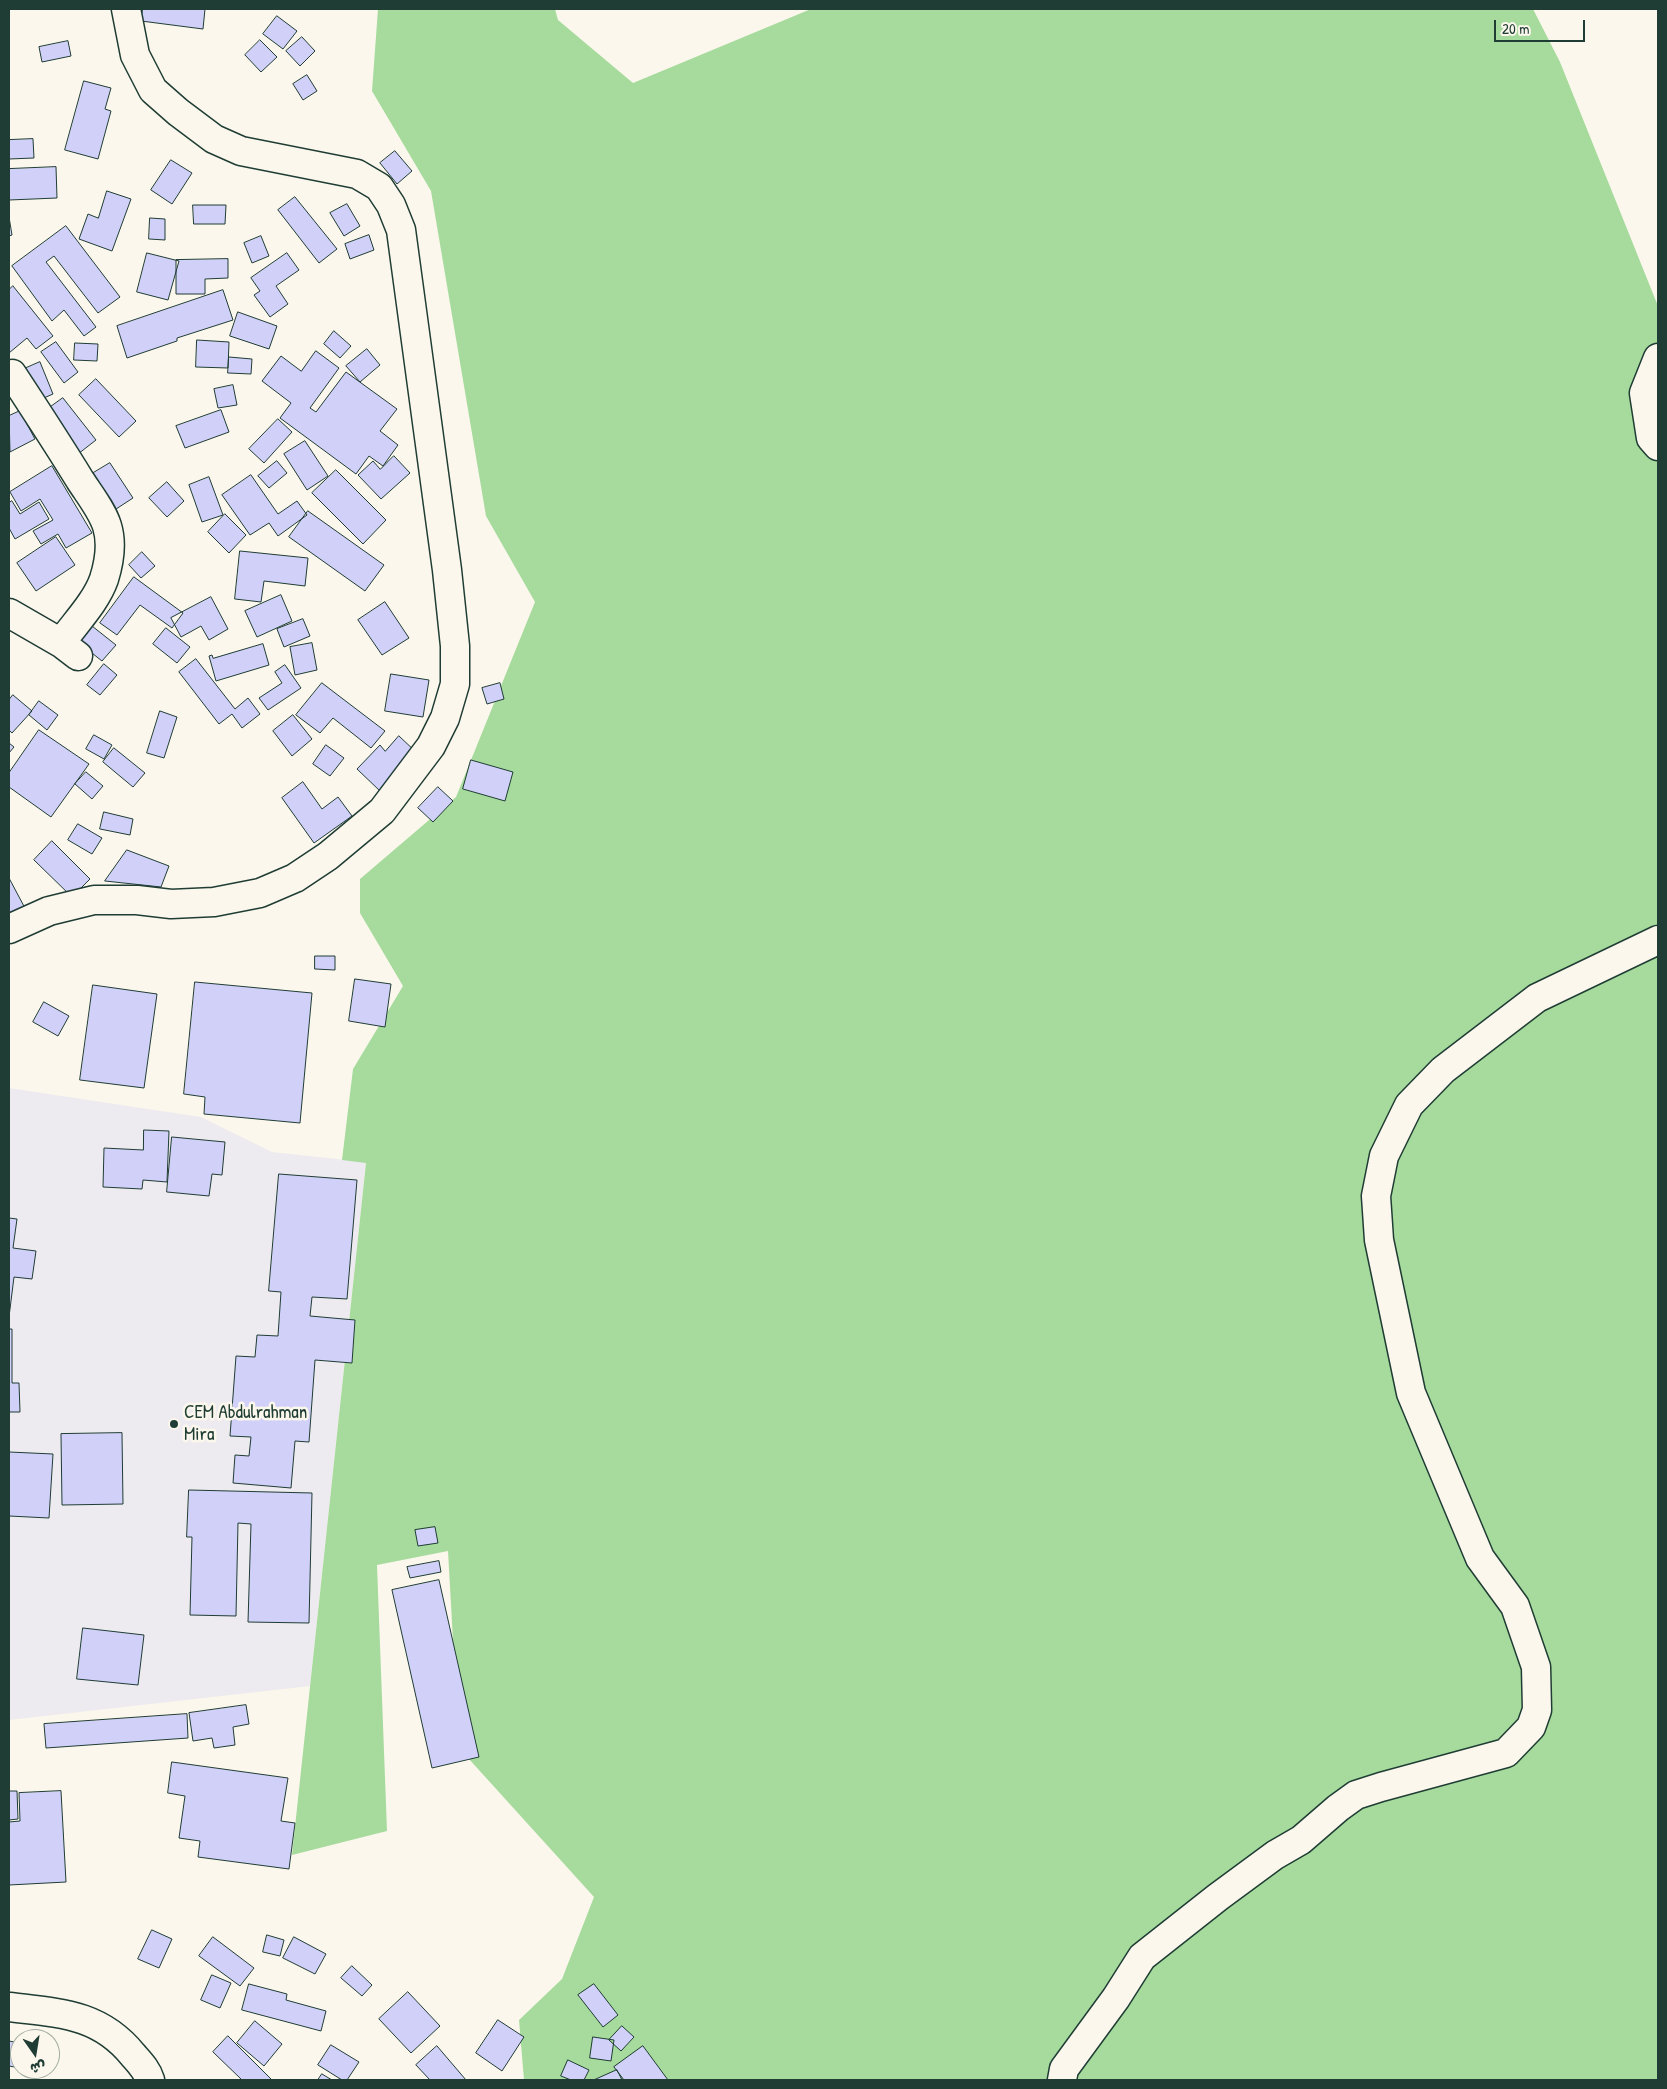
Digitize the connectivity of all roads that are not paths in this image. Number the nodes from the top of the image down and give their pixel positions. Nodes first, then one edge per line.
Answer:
1 (126, 9) edge
2 (1658, 358) edge
3 (12, 374) dead end
4 (1658, 446) edge
5 (9, 613) edge
6 (9, 929) edge
7 (1658, 940) edge
8 (9, 2007) edge
9 (150, 2080) edge
10 (1062, 2080) edge

1 - 6 street
2 - 4 street
3 - 5 street
7 - 10 street
8 - 9 street

